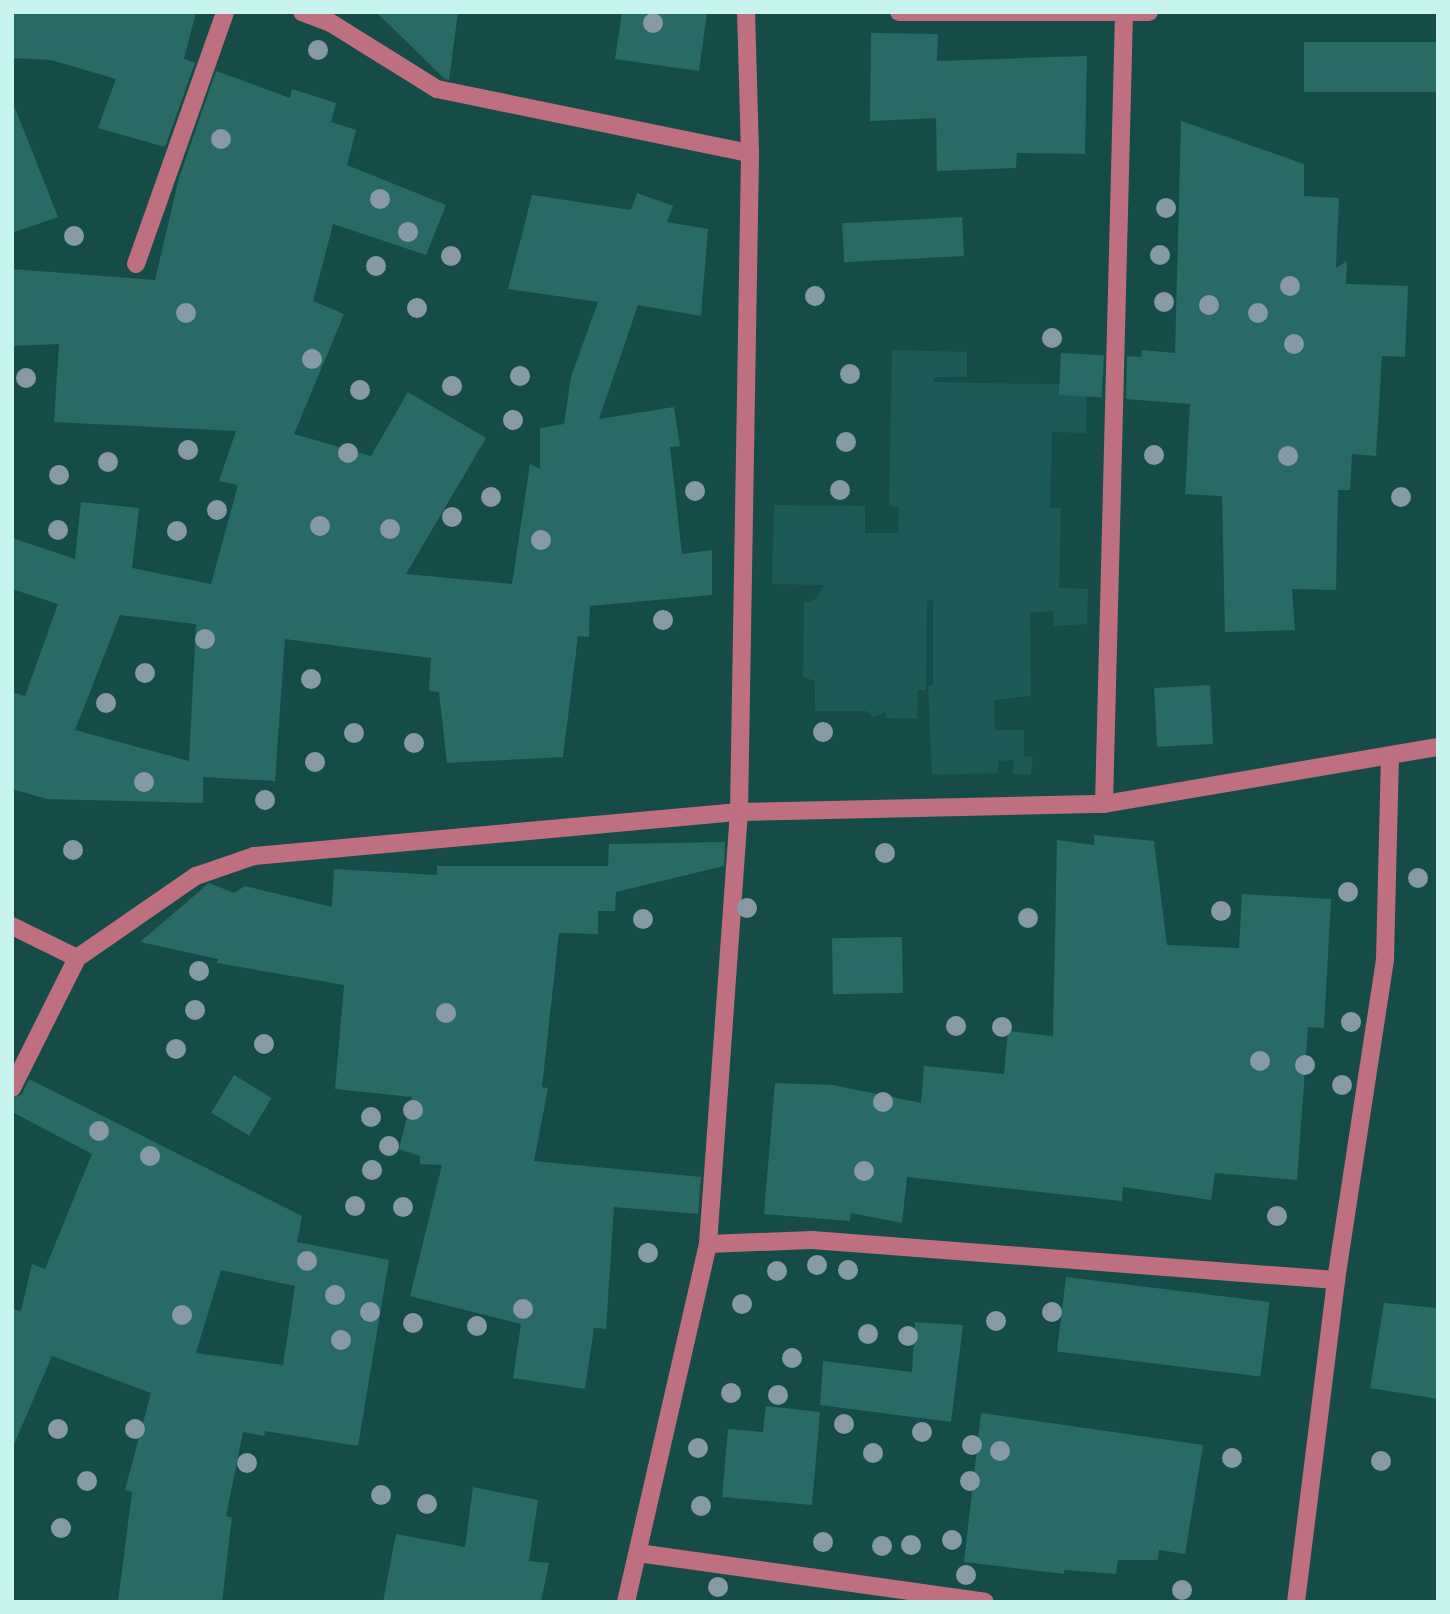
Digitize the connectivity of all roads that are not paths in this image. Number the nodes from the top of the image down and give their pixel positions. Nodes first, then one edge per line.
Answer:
1 (225, 12) edge
2 (302, 12) edge
3 (746, 12) edge
4 (899, 12) edge
5 (1149, 12) edge
6 (1124, 13) edge
7 (332, 18) edge
8 (750, 153) junction
9 (135, 264) dead end
10 (1438, 747) edge
11 (1390, 756) junction
12 (1104, 804) junction
13 (739, 812) junction
14 (12, 926) edge
15 (77, 958) junction
16 (12, 1088) edge
17 (708, 1244) junction
18 (1336, 1280) junction
19 (638, 1553) junction
20 (626, 1602) edge
21 (985, 1602) edge
22 (1296, 1602) edge

1 - 9 street
2 - 7 street
3 - 8 street
4 - 6 street
5 - 6 street
6 - 12 street
7 - 8 street
8 - 13 street
10 - 11 street
11 - 12 street
11 - 18 street
12 - 13 street
13 - 15 street
13 - 17 street
14 - 15 street
15 - 16 street
17 - 18 street
17 - 19 street
18 - 22 street
19 - 20 street
19 - 21 street

